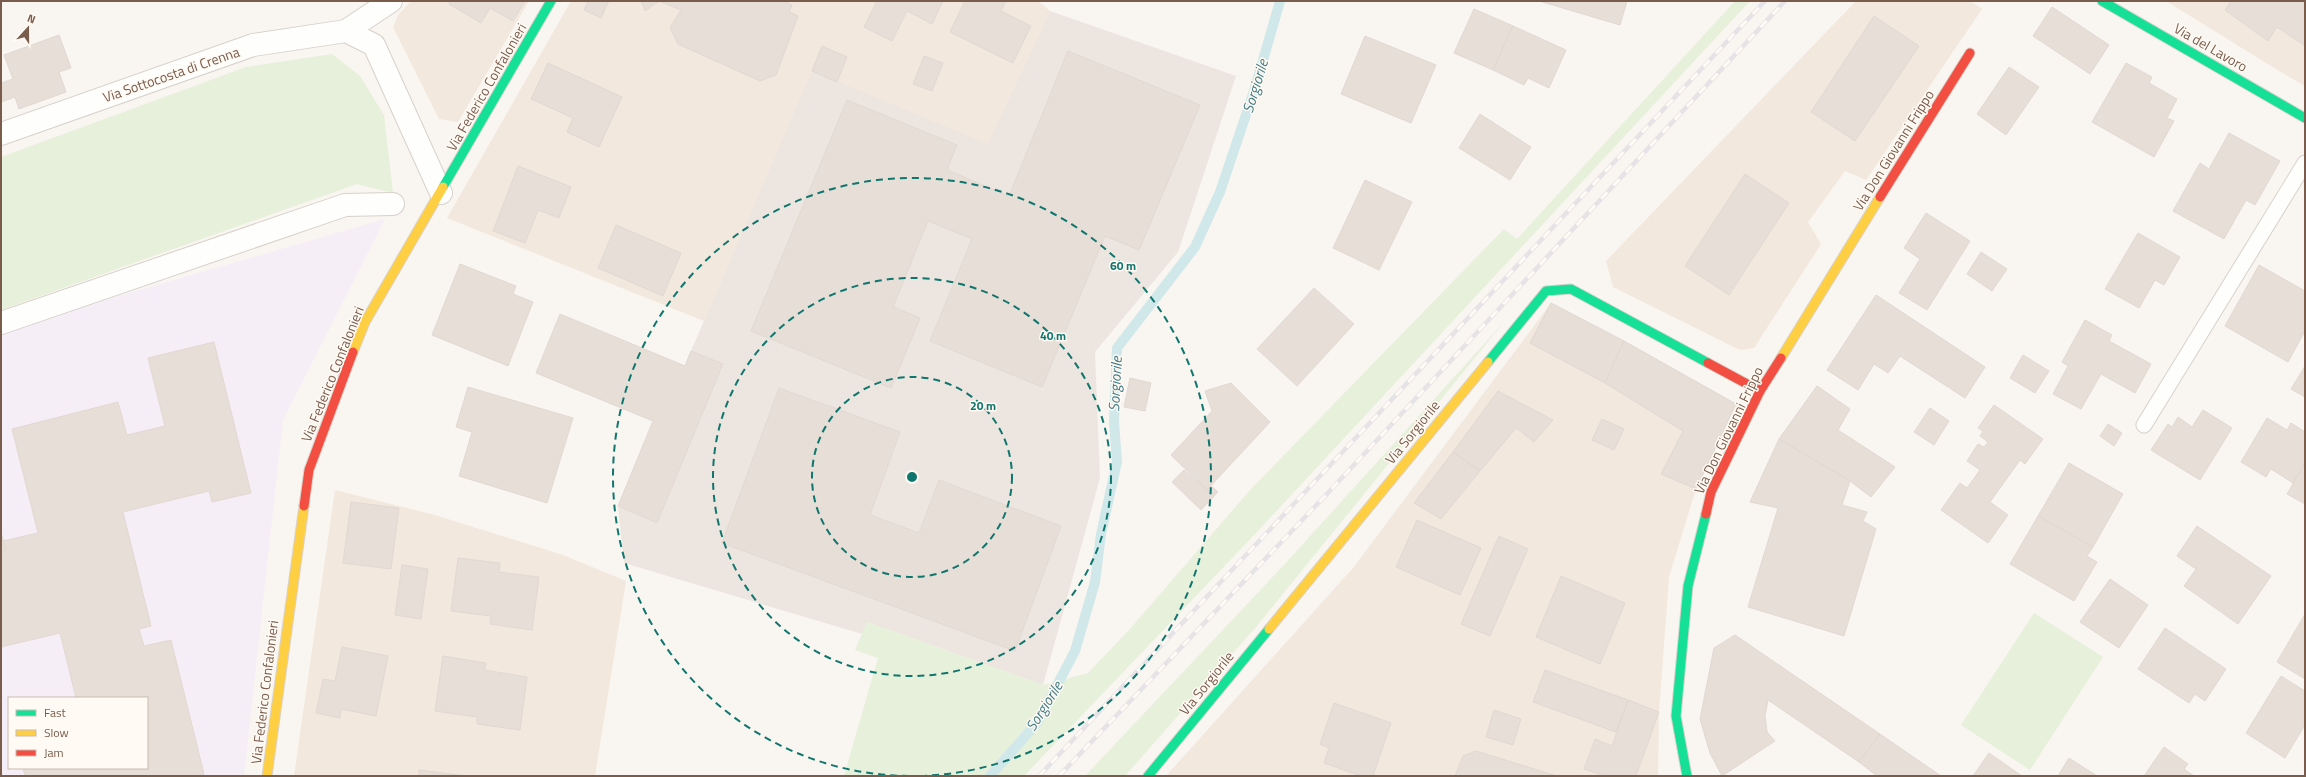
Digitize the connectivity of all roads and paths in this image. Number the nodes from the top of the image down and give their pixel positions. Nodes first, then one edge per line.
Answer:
1 (391, 1) edge
2 (551, 1) edge
3 (2102, 1) edge
4 (346, 31) junction
5 (1970, 53) dead end
6 (2305, 118) edge
7 (1, 134) edge
8 (2305, 162) edge
9 (441, 193) junction
10 (393, 204) dead end
11 (1, 323) edge
12 (1760, 391) junction
13 (2144, 425) dead end
14 (267, 776) edge
15 (1148, 776) edge
16 (1687, 776) edge

1 - 4 street, Via Sottocosta di Crenna
2 - 9 street, Via Federico Confalonieri
3 - 6 street, Via del Lavoro
4 - 7 street, Via Sottocosta di Crenna
4 - 9 street
5 - 12 street, Via Don Giovanni Frippo
8 - 13 lane
9 - 14 street, Via Federico Confalonieri
10 - 11 street
12 - 15 street, Via Sorgiorile
12 - 16 street, Via Don Giovanni Frippo

